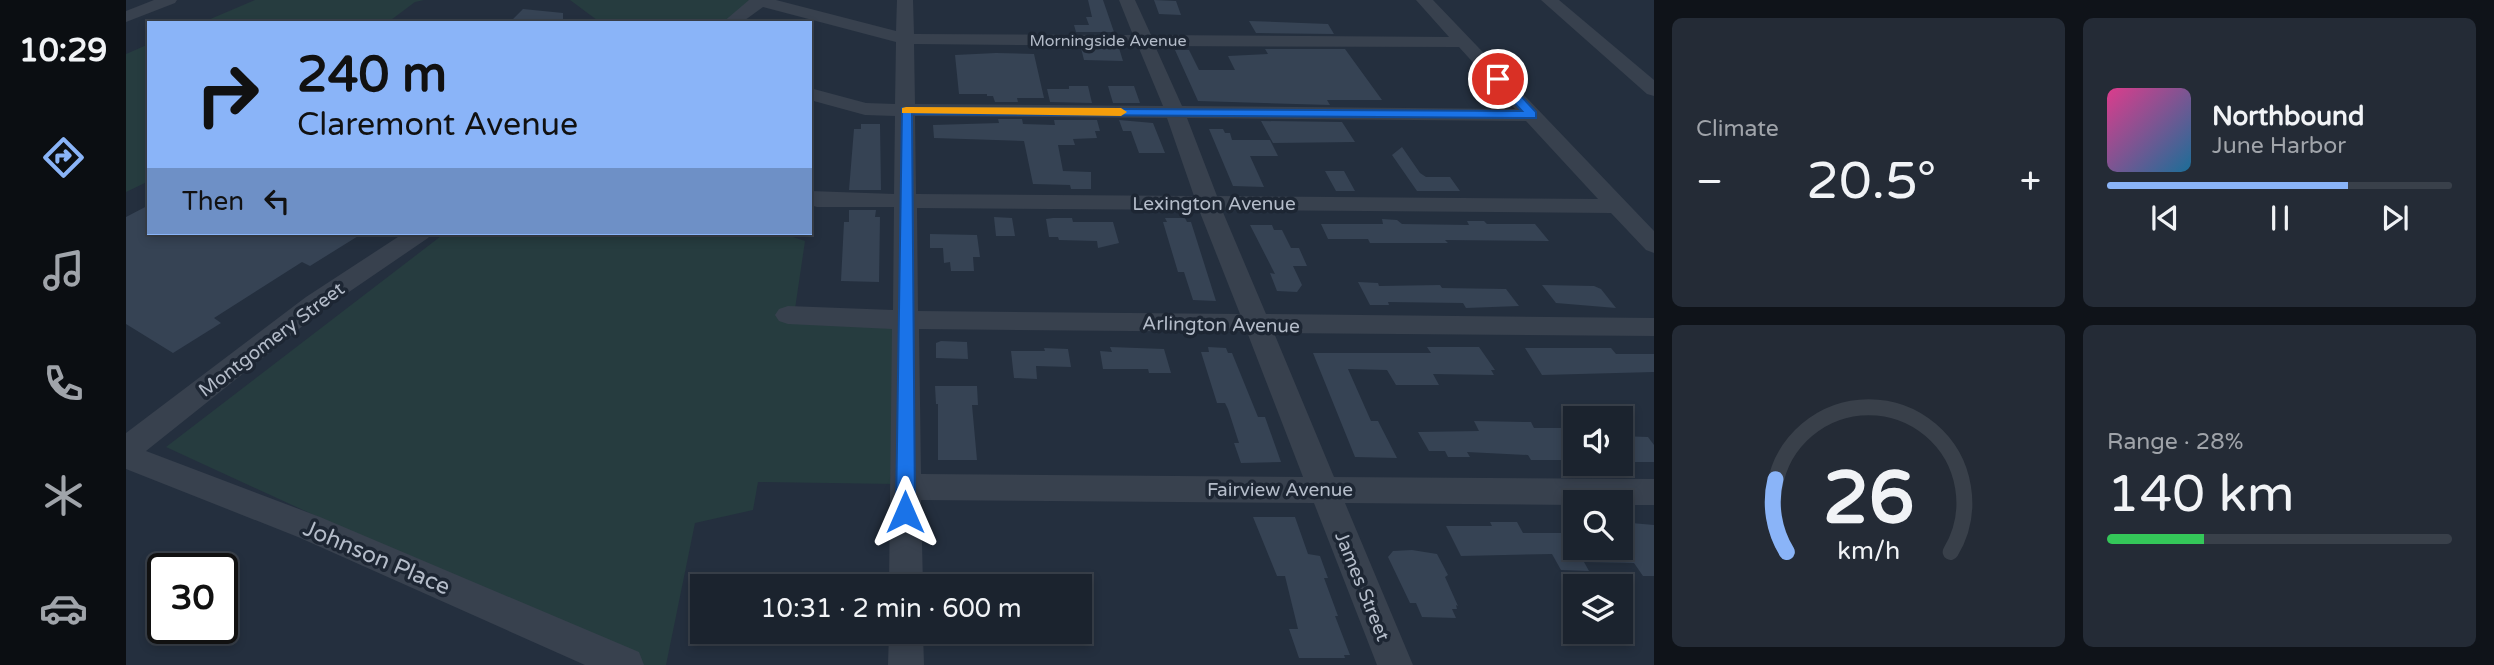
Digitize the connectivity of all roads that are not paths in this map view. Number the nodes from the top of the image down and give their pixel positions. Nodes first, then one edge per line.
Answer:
1 (169, 0) edge
2 (758, 0) edge
3 (905, 0) edge
4 (1127, 0) edge
5 (1424, 0) edge
6 (1549, 0) edge
7 (126, 1) edge
8 (146, 9) junction
9 (126, 17) edge
10 (732, 21) edge
11 (905, 39) junction
12 (1146, 40) junction
13 (1464, 42) junction
14 (1654, 90) edge
15 (812, 95) edge
16 (906, 110) junction
17 (1175, 112) junction
18 (1532, 115) junction
19 (812, 199) edge
20 (905, 201) junction
21 (1208, 203) junction
22 (1618, 206) junction
23 (417, 235) edge
24 (1654, 244) edge
25 (788, 315) dead end
26 (904, 320) junction
27 (1256, 324) junction
28 (1654, 327) edge
29 (126, 450) edge
30 (126, 456) edge
31 (905, 486) junction
32 (1324, 489) junction
33 (1654, 492) edge
34 (906, 574) edge
35 (906, 644) edge
36 (626, 665) edge
37 (906, 665) edge
38 (1395, 665) edge

1 - 8 street
2 - 10 street
2 - 11 street, Morningside Avenue
3 - 11 street
4 - 12 street, James Street
5 - 13 street
6 - 14 street
7 - 8 street
8 - 9 street
11 - 12 street, Morningside Avenue
11 - 16 street
12 - 13 street, Morningside Avenue
12 - 17 street, James Street
13 - 18 street
15 - 16 street
16 - 17 street
16 - 20 street
17 - 18 street
17 - 21 street, James Street
18 - 22 street
19 - 20 street, Lexington Avenue
20 - 21 street, Lexington Avenue
20 - 26 street
21 - 22 street, Lexington Avenue
21 - 27 street, James Street
22 - 24 street
23 - 29 street, Montgomery Street
25 - 26 street, Arlington Avenue
26 - 27 street, Arlington Avenue
26 - 31 street
27 - 28 street, Arlington Avenue
27 - 32 street, James Street
30 - 36 street, Johnson Place
31 - 32 street, Fairview Avenue
31 - 34 street
32 - 33 street, Fairview Avenue
32 - 38 street, James Street
35 - 37 street

